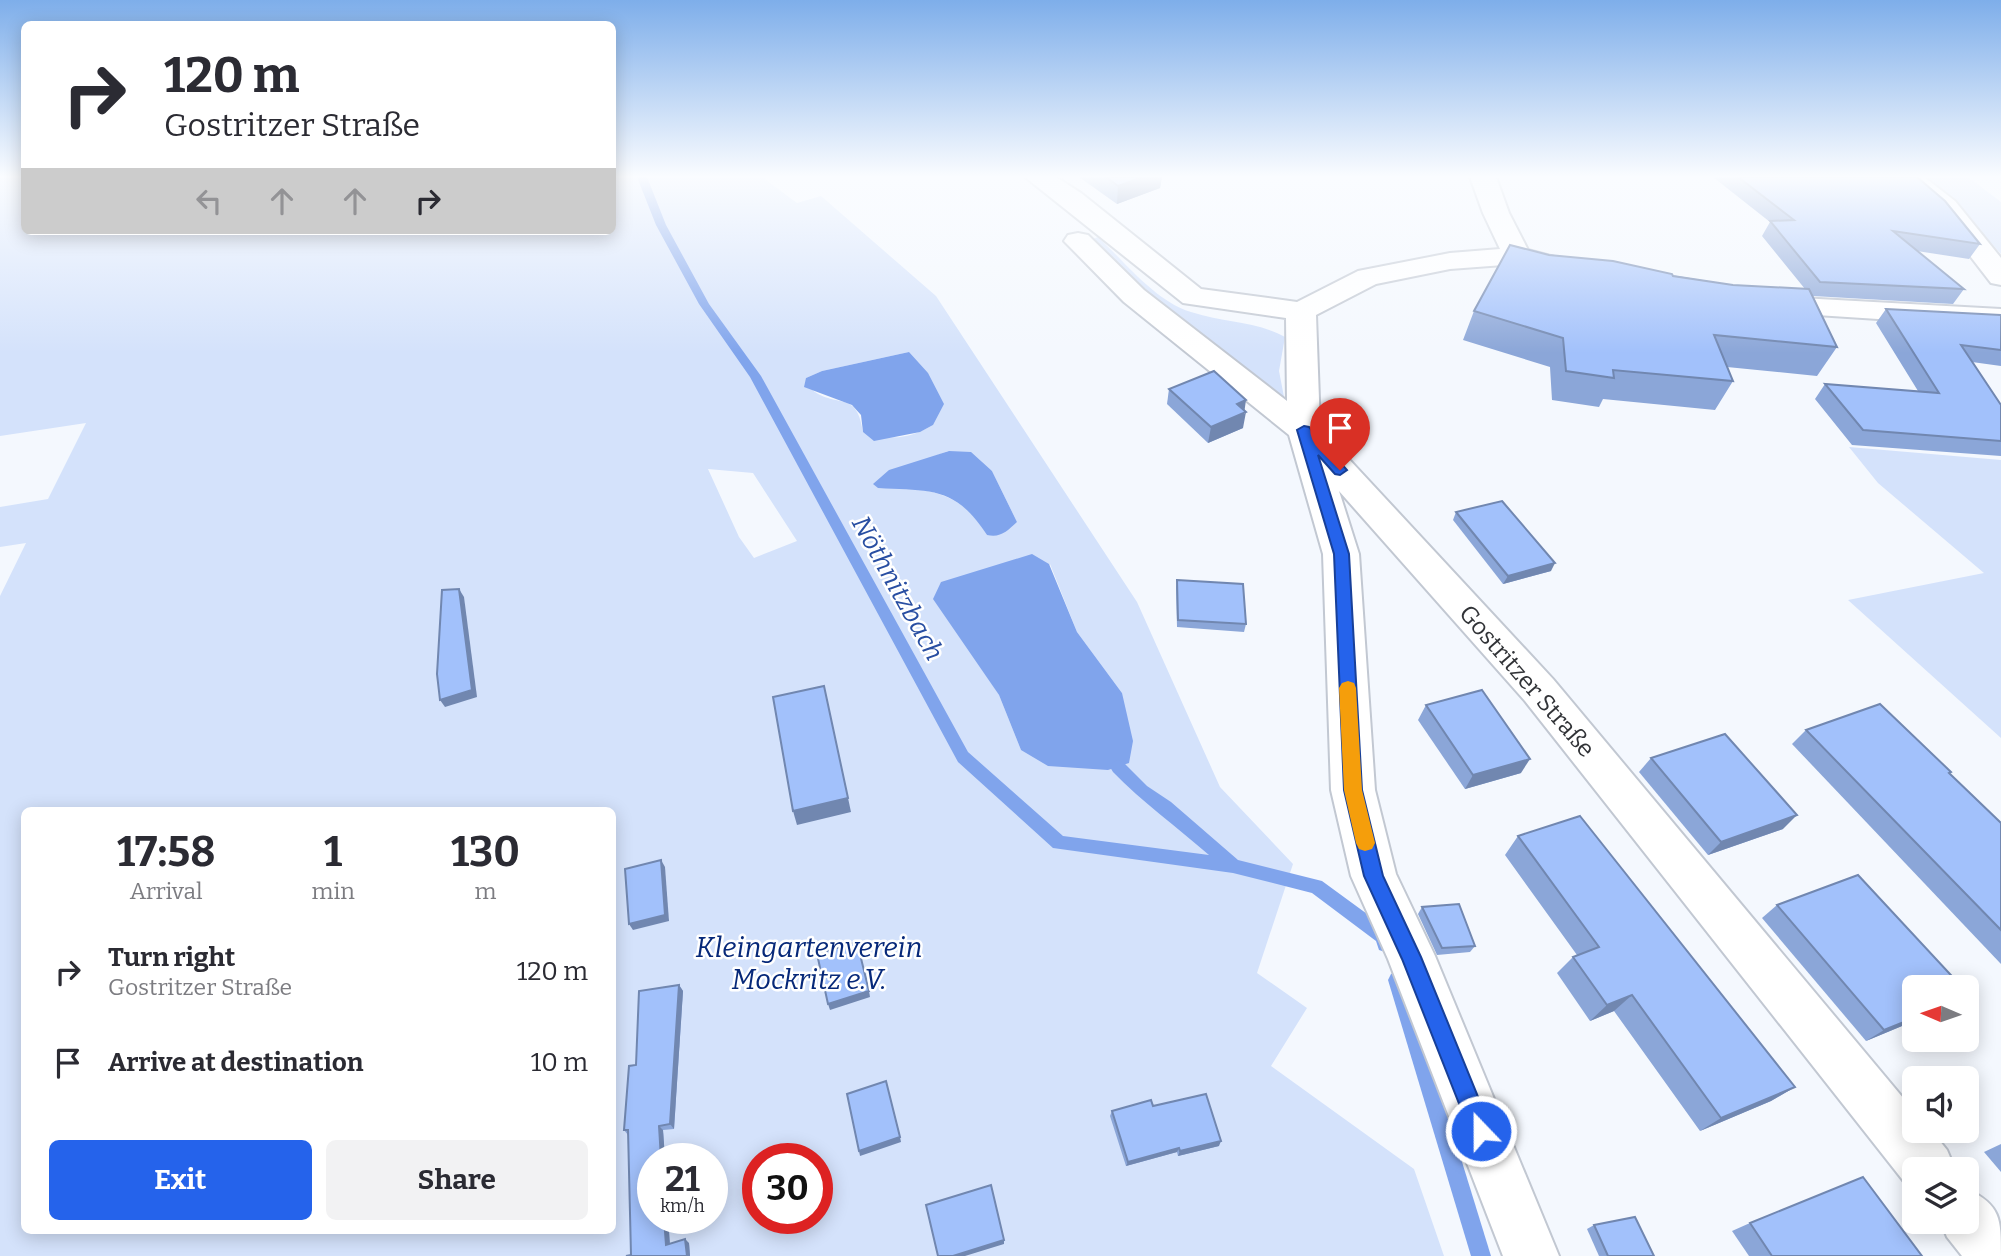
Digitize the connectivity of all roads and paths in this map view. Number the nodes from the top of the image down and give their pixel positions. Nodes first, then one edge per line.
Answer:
1 (1117, 236) edge
2 (1507, 236) edge
3 (1968, 236) edge
4 (1078, 241) dead end
5 (1517, 256) junction
6 (1581, 273) edge
7 (2001, 278) edge
8 (1745, 304) edge
9 (1301, 311) junction
10 (1938, 315) junction
11 (2001, 318) edge
12 (1304, 430) junction
13 (1918, 1157) edge
14 (1979, 1232) edge
15 (1531, 1256) edge
16 (1998, 1256) edge

1 - 9 street
2 - 5 street
3 - 7 street
4 - 12 street, Gostritzer Straße
5 - 6 street
5 - 9 street
7 - 10 street
8 - 10 street
9 - 12 street
10 - 11 street
12 - 13 street, Gostritzer Straße
12 - 15 street
14 - 16 street

